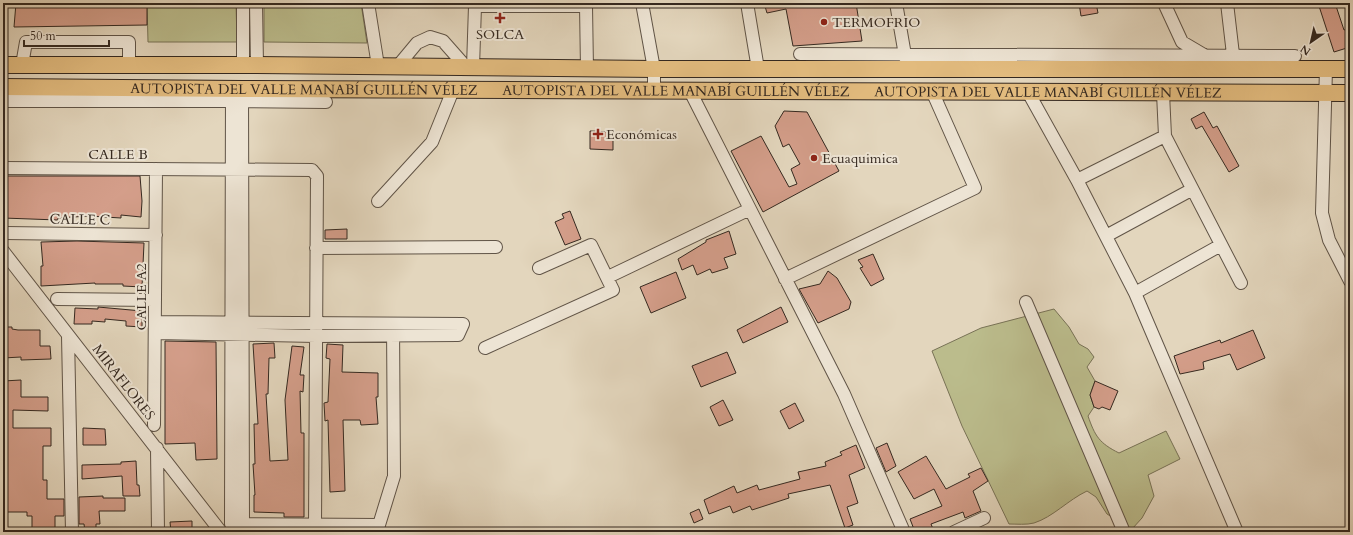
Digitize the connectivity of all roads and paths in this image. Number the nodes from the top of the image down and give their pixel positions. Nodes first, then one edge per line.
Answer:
1 (243, 3) edge
2 (256, 3) edge
3 (368, 3) edge
4 (642, 3) edge
5 (747, 3) edge
6 (896, 3) edge
7 (1164, 3) edge
8 (1227, 3) edge
9 (474, 5) edge
10 (586, 5) edge
11 (1182, 42) junction
12 (800, 54) dead end
13 (1184, 56) junction
14 (1205, 56) junction
15 (1295, 56) dead end
16 (906, 62) junction
17 (1234, 62) junction
18 (3, 65) edge
19 (22, 65) junction
20 (129, 65) junction
21 (250, 66) junction
22 (378, 66) junction
23 (397, 67) junction
24 (470, 67) junction
25 (587, 69) junction
26 (758, 69) junction
27 (1326, 69) junction
28 (1350, 69) edge
29 (654, 70) junction
30 (382, 89) junction
31 (453, 90) junction
32 (654, 91) junction
33 (690, 91) junction
34 (932, 91) junction
35 (1028, 92) junction
36 (1163, 93) junction
37 (1325, 93) junction
38 (1350, 93) edge
39 (8, 94) edge
40 (237, 95) junction
41 (1165, 136) junction
42 (3, 168) edge
43 (156, 169) junction
44 (238, 169) junction
45 (1077, 180) junction
46 (1191, 190) junction
47 (378, 201) dead end
48 (750, 209) junction
49 (5, 233) dead end
50 (156, 235) junction
51 (1106, 236) junction
52 (1221, 245) junction
53 (496, 246) dead end
54 (316, 248) junction
55 (3, 251) edge
56 (538, 268) dead end
57 (608, 278) junction
58 (786, 279) junction
59 (1350, 281) edge
60 (1241, 283) dead end
61 (1135, 293) junction
62 (57, 300) dead end
63 (155, 300) junction
64 (1026, 302) dead end
65 (156, 328) junction
66 (237, 329) junction
67 (316, 330) junction
68 (68, 336) junction
69 (485, 348) dead end
70 (154, 425) dead end
71 (157, 448) junction
72 (984, 518) dead end
73 (315, 525) junction
74 (72, 532) edge
75 (158, 532) edge
76 (221, 532) edge
77 (904, 532) edge
78 (954, 532) edge
79 (1124, 532) edge
80 (1236, 532) edge

1 - 21 street
2 - 21 street
3 - 22 street
4 - 29 street
5 - 26 street
6 - 16 street
7 - 11 street
8 - 17 street
9 - 10 street
9 - 24 street
10 - 25 street
11 - 13 street
11 - 14 street
12 - 16 street
13 - 14 street
13 - 16 street
14 - 17 street
15 - 17 street
16 - 17 main road, AUTOPISTA DEL VALLE MANABÍ GUILLÉN VÉLEZ
16 - 26 main road, AUTOPISTA DEL VALLE MANABÍ GUILLÉN VÉLEZ
17 - 27 main road, AUTOPISTA DEL VALLE MANABÍ GUILLÉN VÉLEZ
18 - 19 main road, AUTOPISTA DEL VALLE MANABÍ GUILLÉN VÉLEZ
19 - 20 main road, AUTOPISTA DEL VALLE MANABÍ GUILLÉN VÉLEZ
19 - 20 street
20 - 21 main road, AUTOPISTA DEL VALLE MANABÍ GUILLÉN VÉLEZ
21 - 22 main road, AUTOPISTA DEL VALLE MANABÍ GUILLÉN VÉLEZ
22 - 23 main road, AUTOPISTA DEL VALLE MANABÍ GUILLÉN VÉLEZ
22 - 30 main road
23 - 24 main road, AUTOPISTA DEL VALLE MANABÍ GUILLÉN VÉLEZ
23 - 24 street
24 - 25 main road, AUTOPISTA DEL VALLE MANABÍ GUILLÉN VÉLEZ
25 - 29 main road, AUTOPISTA DEL VALLE MANABÍ GUILLÉN VÉLEZ
26 - 29 main road, AUTOPISTA DEL VALLE MANABÍ GUILLÉN VÉLEZ
27 - 28 main road, AUTOPISTA DEL VALLE MANABÍ GUILLÉN VÉLEZ
27 - 37 street
29 - 32 street
30 - 31 main road, AUTOPISTA DEL VALLE MANABÍ GUILLÉN VÉLEZ
30 - 40 main road, AUTOPISTA DEL VALLE MANABÍ GUILLÉN VÉLEZ
31 - 32 main road, AUTOPISTA DEL VALLE MANABÍ GUILLÉN VÉLEZ
31 - 47 street
32 - 33 main road, AUTOPISTA DEL VALLE MANABÍ GUILLÉN VÉLEZ
33 - 34 main road, AUTOPISTA DEL VALLE MANABÍ GUILLÉN VÉLEZ
33 - 48 street
34 - 35 main road, AUTOPISTA DEL VALLE MANABÍ GUILLÉN VÉLEZ
34 - 58 street
35 - 36 main road, AUTOPISTA DEL VALLE MANABÍ GUILLÉN VÉLEZ
35 - 45 street
36 - 37 main road, AUTOPISTA DEL VALLE MANABÍ GUILLÉN VÉLEZ
36 - 41 street
37 - 38 main road, AUTOPISTA DEL VALLE MANABÍ GUILLÉN VÉLEZ
37 - 59 street
39 - 40 main road, AUTOPISTA DEL VALLE MANABÍ GUILLÉN VÉLEZ
40 - 44 street
41 - 45 street
41 - 46 street
42 - 43 street, CALLE B
43 - 44 street, CALLE B
43 - 50 street, CALLE A2
44 - 54 street, CALLE B
44 - 66 street
45 - 51 street
46 - 51 street
46 - 52 street
48 - 57 street
48 - 58 street
49 - 50 street, CALLE C
50 - 63 street, CALLE A2
51 - 61 street
52 - 60 street
52 - 61 street
53 - 54 street
54 - 67 street
55 - 68 street, MIRAFLORES
56 - 57 street
57 - 69 street
58 - 77 street
61 - 80 street
62 - 63 street
63 - 65 street, CALLE A2
64 - 79 street
65 - 66 street
65 - 70 street, CALLE A2
66 - 67 street
66 - 73 street
67 - 73 street
67 - 73 street
68 - 71 street, MIRAFLORES
68 - 74 street
71 - 75 street
71 - 76 street, MIRAFLORES
72 - 78 street

